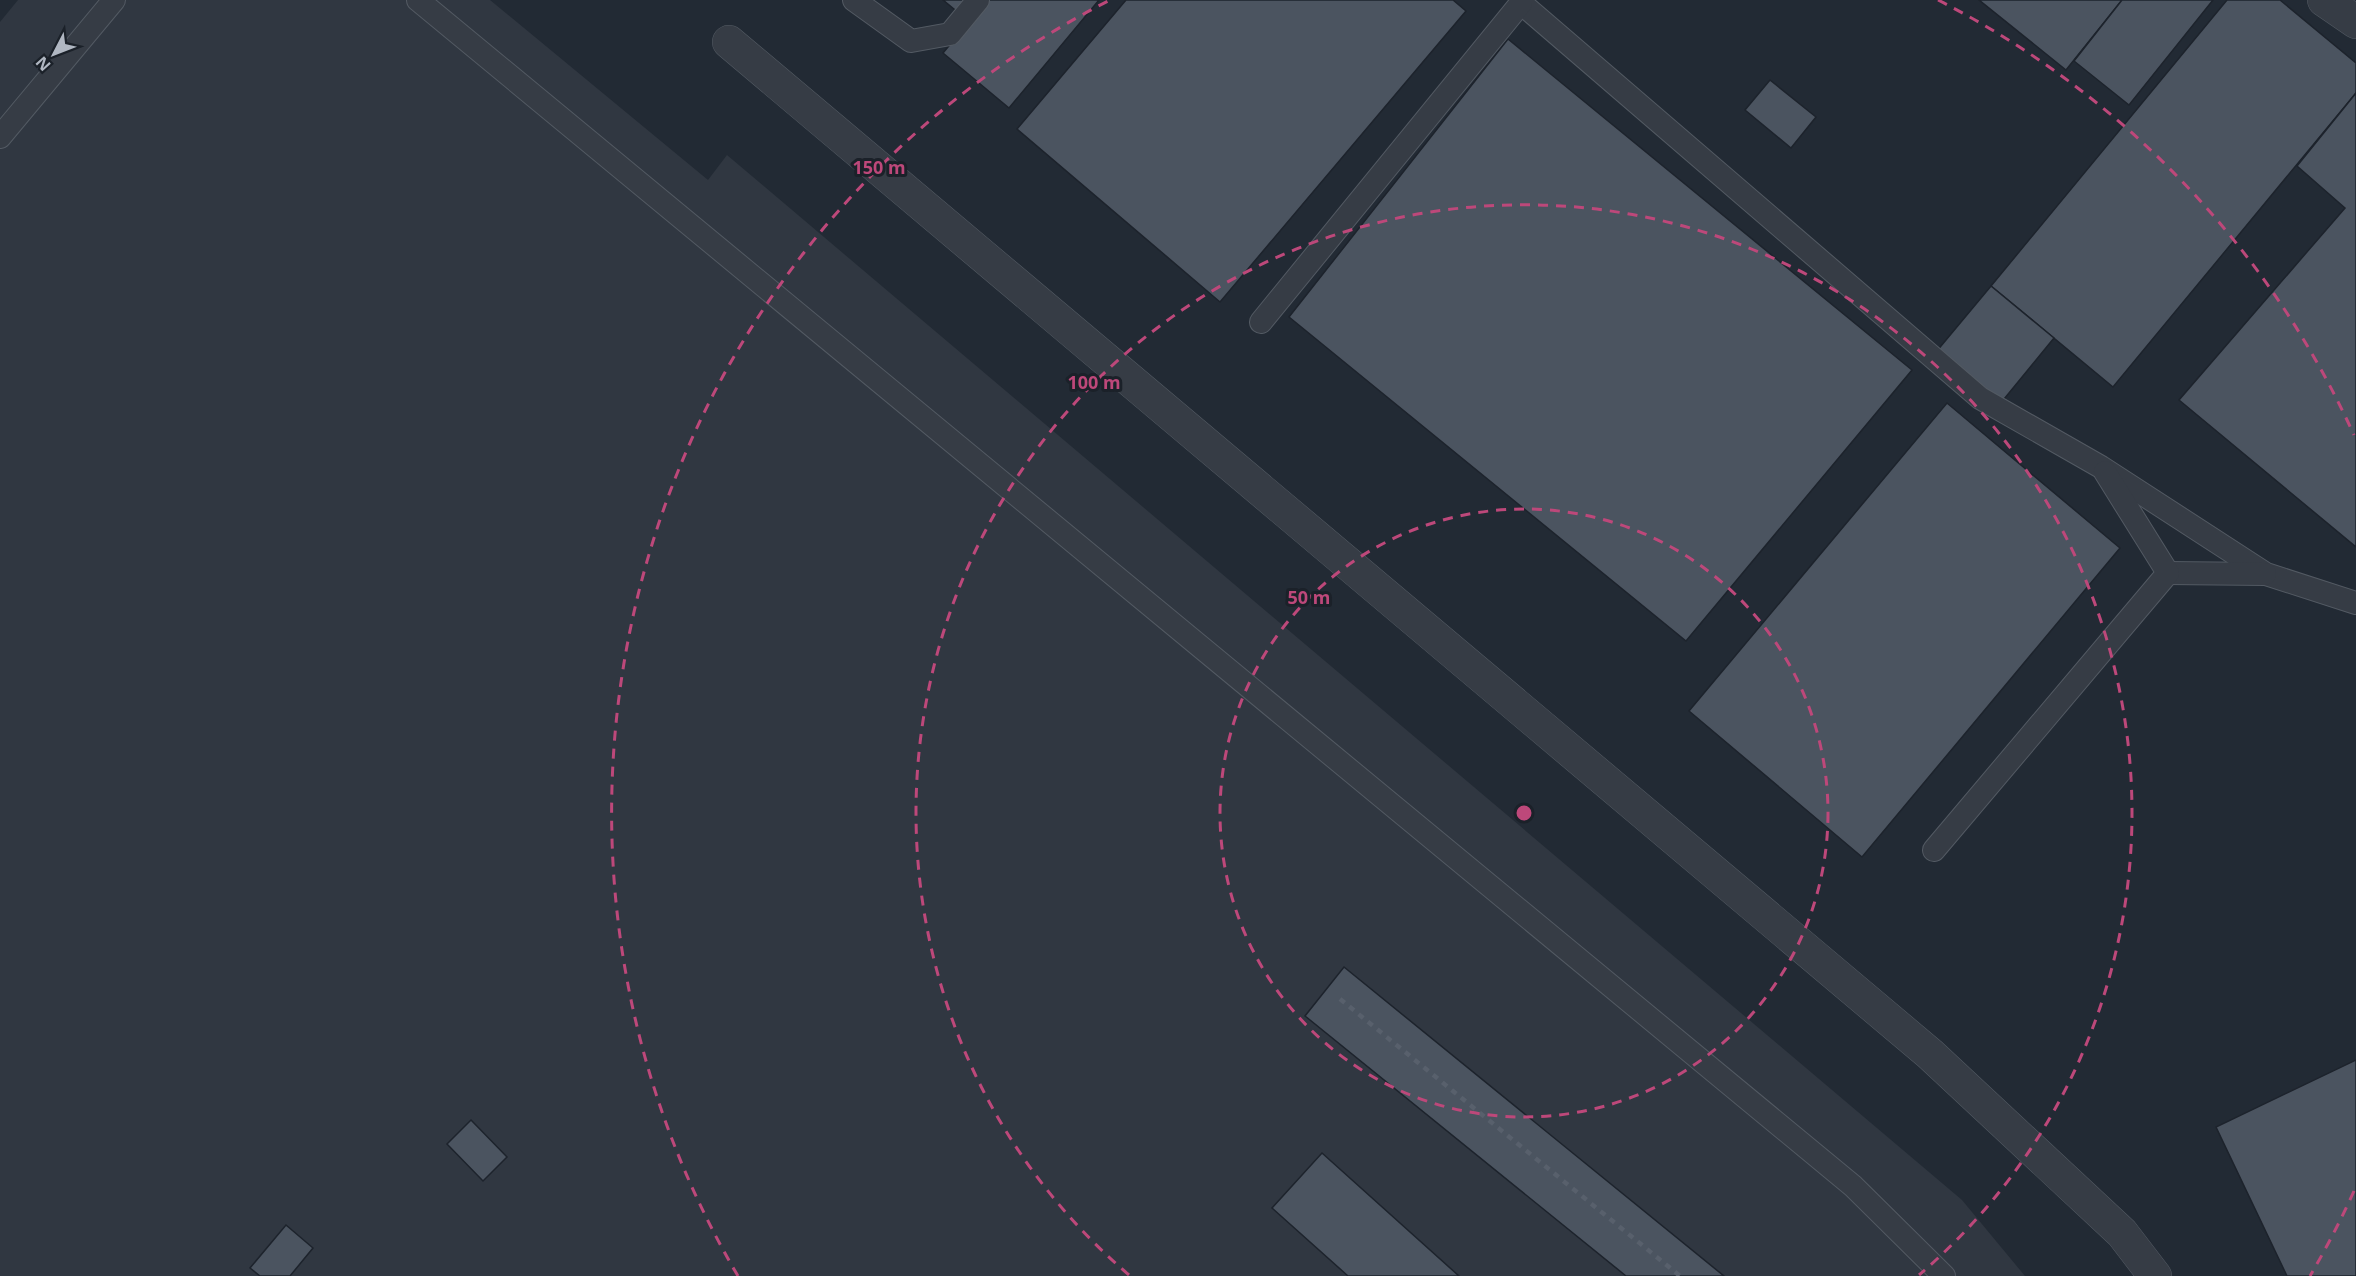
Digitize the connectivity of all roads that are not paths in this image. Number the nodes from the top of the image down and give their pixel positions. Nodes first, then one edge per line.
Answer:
1 (114, 0) edge
2 (418, 0) edge
3 (854, 0) edge
4 (978, 0) edge
5 (2324, 0) edge
6 (1521, 2) edge
7 (2356, 22) edge
8 (729, 42) dead end
9 (0, 138) edge
10 (1261, 322) dead end
11 (2101, 467) junction
12 (2168, 573) junction
13 (2266, 574) junction
14 (2356, 603) edge
15 (1934, 850) dead end
16 (1944, 1276) edge
17 (2155, 1276) edge

1 - 9 lane
2 - 16 lane
3 - 4 lane
5 - 7 street
6 - 10 lane
6 - 11 lane
8 - 17 street
11 - 12 lane
11 - 13 lane
12 - 13 lane
12 - 15 lane
13 - 14 lane

